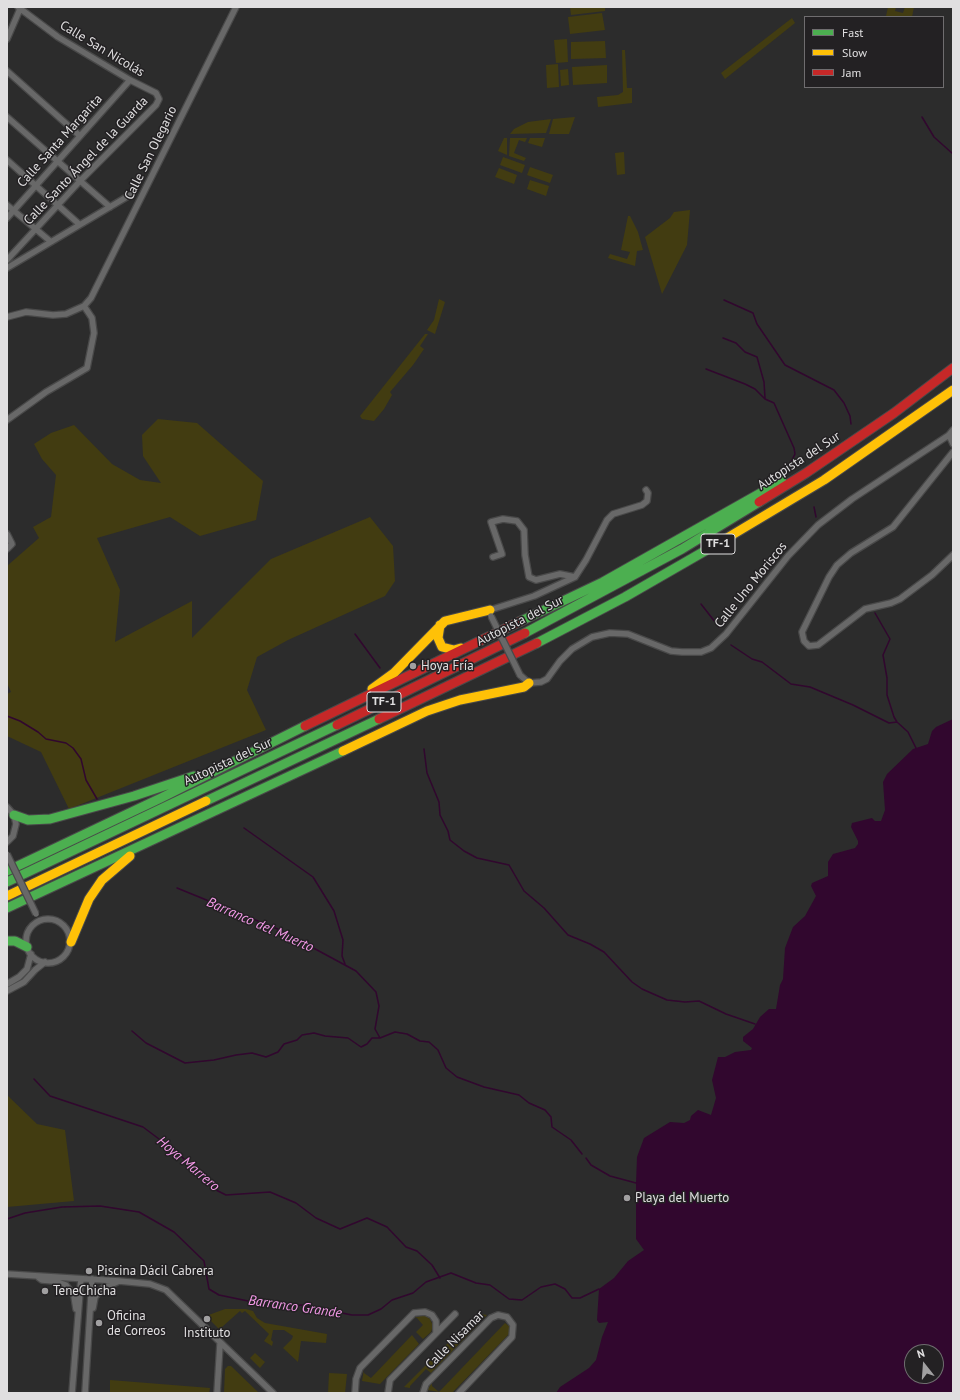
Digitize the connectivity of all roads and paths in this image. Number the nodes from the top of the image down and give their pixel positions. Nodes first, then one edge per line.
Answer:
1 (236, 7) edge
2 (19, 8) edge
3 (10, 28) edge
4 (7, 39) edge
5 (7, 71) edge
6 (130, 80) junction
7 (156, 93) joint
8 (7, 117) edge
9 (80, 136) junction
10 (7, 160) edge
11 (57, 160) junction
12 (80, 181) junction
13 (36, 185) junction
14 (130, 195) dead end
15 (7, 205) edge
16 (58, 206) junction
17 (110, 207) junction
18 (13, 210) junction
19 (7, 218) edge
20 (78, 224) junction
21 (36, 229) junction
22 (50, 241) junction
23 (14, 254) junction
24 (7, 260) edge
25 (19, 260) junction
26 (7, 268) edge
27 (84, 306) junction
28 (7, 317) edge
29 (953, 368) edge
30 (953, 390) edge
31 (7, 420) edge
32 (953, 430) edge
33 (867, 432) junction
34 (948, 435) junction
35 (953, 444) edge
36 (951, 454) edge
37 (646, 490) dead end
38 (7, 534) edge
39 (7, 549) edge
40 (953, 555) edge
41 (493, 557) dead end
42 (575, 577) junction
43 (490, 613) junction
44 (440, 625) junction
45 (488, 639) junction
46 (529, 683) junction
47 (348, 705) junction
48 (315, 750) junction
49 (232, 763) junction
50 (240, 798) junction
51 (7, 807) edge
52 (14, 815) junction
53 (180, 827) junction
54 (7, 842) edge
55 (7, 854) edge
56 (7, 871) edge
57 (7, 882) edge
58 (7, 896) edge
59 (7, 908) edge
60 (39, 921) junction
61 (7, 941) edge
62 (70, 942) junction
63 (29, 950) junction
64 (45, 962) junction
65 (7, 984) edge
66 (7, 991) edge
67 (7, 1274) edge
68 (36, 1276) junction
69 (81, 1279) junction
70 (92, 1279) junction
71 (118, 1281) junction
72 (455, 1314) dead end
73 (77, 1322) junction
74 (436, 1332) junction
75 (89, 1334) junction
76 (220, 1344) junction
77 (72, 1393) edge
78 (85, 1393) edge
79 (217, 1393) edge
80 (273, 1393) edge
81 (355, 1393) edge
82 (388, 1393) edge
83 (422, 1393) edge
84 (459, 1393) edge

1 - 27 street, Calle San Olegario
2 - 3 street
2 - 6 street, Calle San Nicolás
3 - 4 street
5 - 9 street
6 - 7 street, Calle San Nicolás
6 - 9 street, Calle Santa Margarita
7 - 12 street, Calle Santo Ángel de la Guarda
8 - 11 street
9 - 11 street, Calle Santa Margarita
10 - 13 street
11 - 12 street
11 - 13 street, Calle Santa Margarita
12 - 16 street, Calle Santo Ángel de la Guarda
12 - 17 street
13 - 16 street
13 - 18 street, Calle Santa Margarita
14 - 17 street, Calle San Olegario
15 - 18 street
16 - 20 street
16 - 21 street, Calle Santo Ángel de la Guarda
17 - 20 street, Calle San Olegario
18 - 19 street, Calle Santa Margarita
18 - 21 street
20 - 22 street, Calle San Olegario
21 - 22 street
21 - 23 street, Calle Santo Ángel de la Guarda
22 - 25 street, Calle San Olegario
23 - 24 street, Calle Santo Ángel de la Guarda
23 - 25 street
25 - 26 street, Calle San Olegario
27 - 28 street
27 - 31 street
29 - 33 highway, Autopista del Sur / TF-1
30 - 48 highway, Autopista del Sur / TF-1
32 - 34 street, Calle Uno Moriscos
33 - 45 highway
33 - 57 highway, Autopista del Sur / TF-1
34 - 35 street
34 - 46 street, Calle Uno Moriscos
35 - 36 street
36 - 40 street
37 - 42 street
38 - 39 street
41 - 42 street
42 - 43 street
43 - 44 highway
43 - 46 street, bridge
44 - 45 highway
44 - 47 highway
45 - 47 highway
46 - 50 highway
47 - 49 highway
48 - 50 highway
48 - 58 highway, Autopista del Sur / TF-1
49 - 52 highway
49 - 56 highway
50 - 53 highway
51 - 52 street
52 - 54 street
53 - 59 highway
53 - 62 highway
55 - 60 street, bridge
60 - 62 street
60 - 63 street
61 - 63 highway
62 - 64 street
63 - 64 street
63 - 65 street
64 - 66 street
67 - 68 street
68 - 69 street
68 - 73 street
69 - 70 street
69 - 73 street
70 - 71 street
70 - 75 street
71 - 75 street
71 - 76 street
72 - 74 street, Calle Nisamar
73 - 77 street
74 - 81 street, Calle Nisamar
74 - 82 street, Calle Nisamar
75 - 78 street
76 - 79 street
76 - 80 street
83 - 84 street, Calle Nisamar

